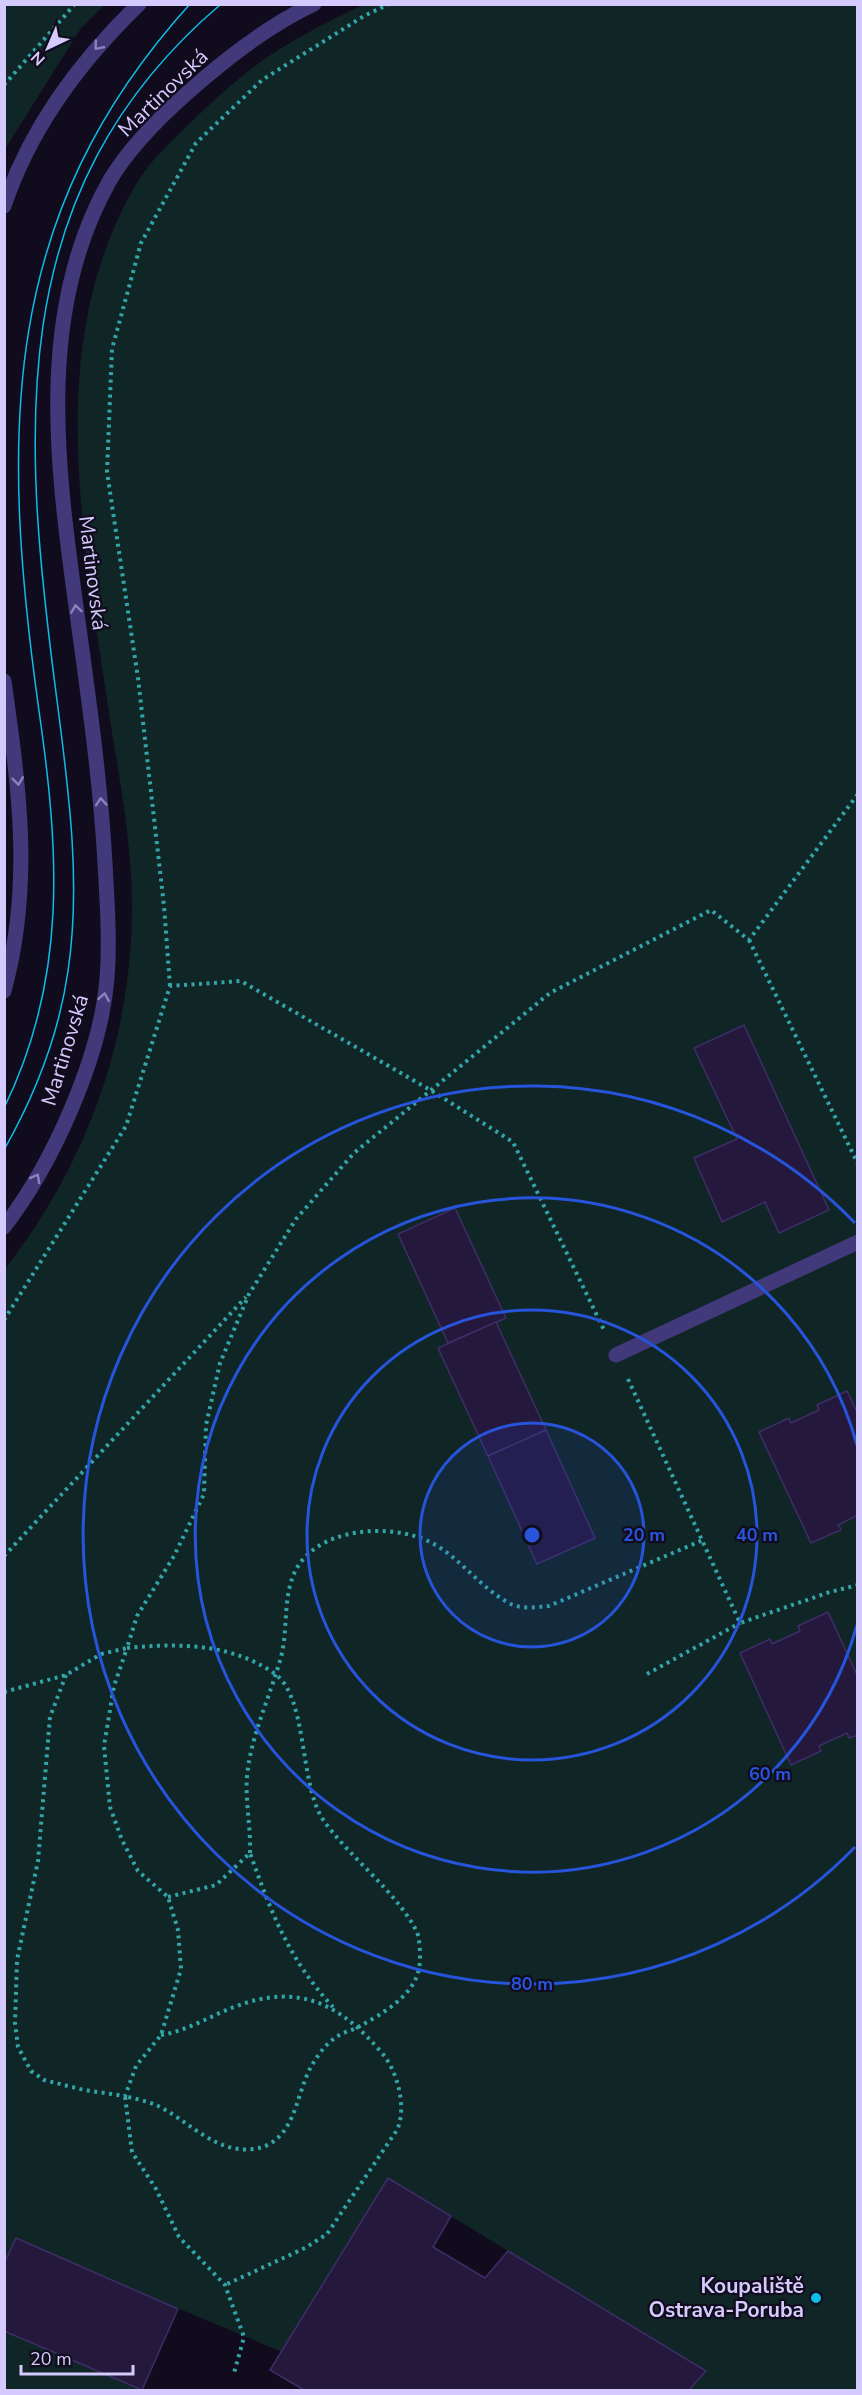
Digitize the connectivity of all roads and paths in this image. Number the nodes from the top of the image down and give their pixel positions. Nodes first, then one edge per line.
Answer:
1 (75, 4) edge
2 (139, 4) edge
3 (314, 4) edge
4 (389, 4) edge
5 (4, 85) edge
6 (4, 206) edge
7 (4, 681) edge
8 (858, 794) edge
9 (749, 940) junction
10 (170, 986) junction
11 (4, 991) edge
12 (432, 1090) junction
13 (858, 1164) edge
14 (4, 1227) edge
15 (858, 1242) edge
16 (249, 1294) junction
17 (4, 1320) edge
18 (616, 1355) junction
19 (703, 1540) junction
20 (4, 1556) edge
21 (858, 1585) edge
22 (740, 1623) junction
23 (127, 1648) junction
24 (274, 1673) junction
25 (646, 1674) dead end
26 (66, 1675) junction
27 (4, 1692) edge
28 (250, 1853) junction
29 (168, 1897) junction
30 (333, 2007) junction
31 (359, 2026) junction
32 (161, 2034) junction
33 (125, 2097) junction
34 (225, 2285) junction
35 (234, 2373) dead end

1 - 5 path
2 -> 6 street
14 -> 3 street, Martinovská
4 - 10 path
7 -> 11 street
8 - 9 path
9 - 12 path
9 - 13 path
10 - 12 path
10 - 17 path
12 - 16 path
12 - 18 path
15 - 18 street
16 - 20 path
16 - 23 path
18 - 19 path
19 - 22 path
19 - 24 path
21 - 22 path
22 - 25 path
23 - 24 path
23 - 26 path
23 - 29 path
24 - 28 path
24 - 31 path
26 - 27 path
26 - 33 path
28 - 29 path
28 - 30 path
29 - 32 path
30 - 31 path
30 - 32 path
31 - 33 path
31 - 34 path
32 - 33 path
33 - 34 path
34 - 35 path

